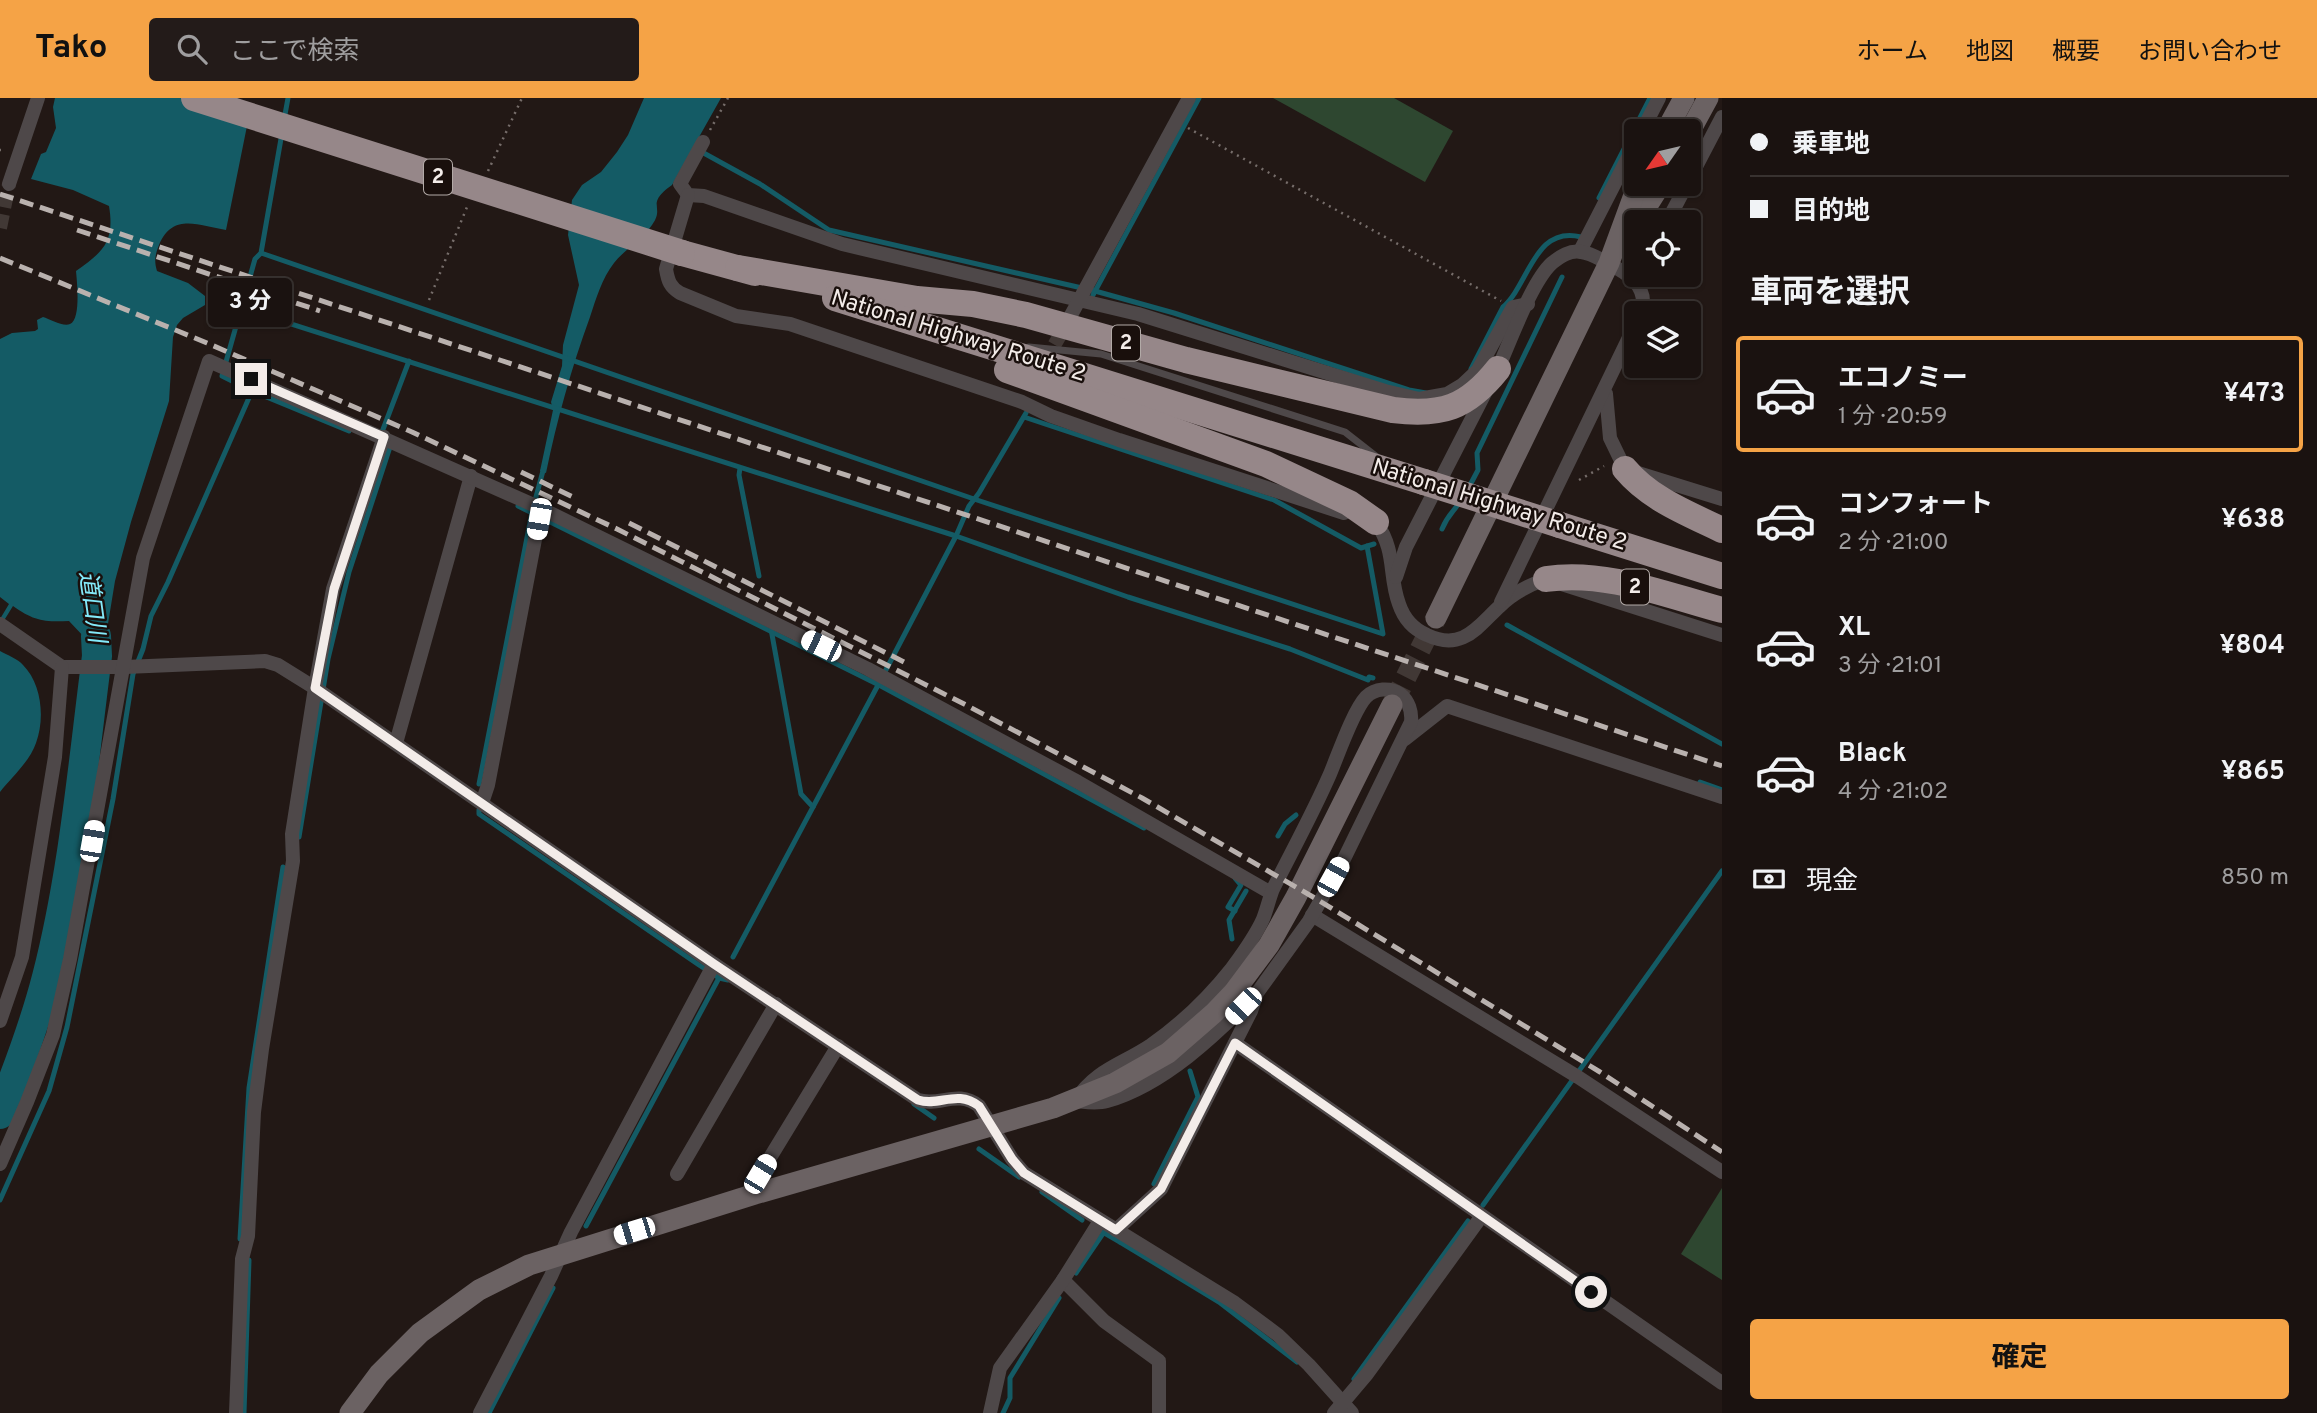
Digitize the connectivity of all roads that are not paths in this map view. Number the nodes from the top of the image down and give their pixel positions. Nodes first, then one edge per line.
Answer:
1 (38, 98) edge
2 (194, 98) edge
3 (1189, 98) edge
4 (1659, 98) edge
5 (1684, 98) edge
6 (1708, 98) edge
7 (1722, 117) edge
8 (1648, 119) edge
9 (1673, 119) edge
10 (1697, 119) edge
11 (700, 148) road end
12 (1701, 157) edge
13 (1624, 165) edge
14 (9, 184) tunnel mouth
15 (688, 195) junction
16 (1633, 196) edge
17 (1624, 241) edge
18 (1580, 251) junction
19 (1608, 263) junction
20 (738, 268) junction
21 (1624, 271) edge
22 (1084, 293) junction
23 (1528, 304) junction
24 (855, 305) junction
25 (1070, 317) tunnel mouth
26 (1624, 349) edge
27 (1497, 369) junction
28 (1606, 387) junction
29 (1030, 388) dead end
30 (1022, 402) junction
31 (382, 441) junction
32 (1625, 469) junction
33 (470, 481) junction
34 (1722, 499) edge
35 (537, 510) junction
36 (1376, 522) junction
37 (1722, 530) edge
38 (1722, 576) edge
39 (1395, 578) junction
40 (1546, 579) junction
41 (1499, 606) junction
42 (1722, 610) edge
43 (1436, 618) tunnel mouth
44 (0, 624) edge
45 (1722, 635) edge
46 (69, 666) junction
47 (132, 667) junction
48 (320, 692) junction
49 (1392, 705) tunnel mouth
50 (1404, 740) junction
51 (396, 743) junction
52 (1722, 797) edge
53 (482, 803) junction
54 (1271, 894) junction
55 (1312, 915) junction
56 (710, 970) junction
57 (1257, 993) junction
58 (774, 1008) junction
59 (0, 1021) edge
60 (1235, 1043) junction
61 (835, 1050) junction
62 (1075, 1101) junction
63 (992, 1126) junction
64 (0, 1164) edge
65 (1722, 1172) edge
66 (677, 1174) dead end
67 (755, 1195) junction
68 (1481, 1217) junction
69 (1100, 1221) junction
70 (1116, 1230) junction
71 (560, 1254) junction
72 (1063, 1280) junction
73 (1722, 1383) edge
74 (1343, 1410) edge
75 (236, 1413) edge
76 (350, 1413) edge
77 (480, 1413) edge
78 (990, 1413) edge
79 (1159, 1413) edge

1 - 14 street
2 - 20 highway, National Highway Route 2 / 2, bridge
3 - 22 street
4 - 8 street
5 - 9 street
6 - 10 street
7 - 12 street
11 - 15 street
13 - 18 street
15 - 22 street
15 - 30 street
16 - 19 street
17 - 19 street
18 - 19 street
18 - 23 street
19 - 21 street
19 - 43 street
20 - 24 highway, National Highway Route 2 / 2
20 - 27 highway, 2
22 - 23 street
22 - 25 street
23 - 27 street
24 - 36 highway, 2
24 - 38 highway, National Highway Route 2 / 2, bridge
26 - 28 street
27 - 39 street
28 - 32 street
28 - 41 street
29 - 30 street
30 - 36 street
31 - 33 street
31 - 47 street
31 - 48 street
32 - 34 street
32 - 37 highway
33 - 35 street
33 - 51 street
35 - 53 street
35 - 54 street
36 - 39 street
39 - 41 street
40 - 41 street
40 - 42 highway, 2
40 - 45 street
44 - 46 street
46 - 47 street
46 - 59 street
47 - 48 street
47 - 64 street
48 - 51 street
48 - 75 street
49 - 62 street
50 - 52 street
50 - 54 street
50 - 55 street
51 - 53 street
53 - 56 street
54 - 62 street
55 - 57 street
55 - 65 street
56 - 58 street
56 - 71 street
57 - 60 street
57 - 62 street
58 - 61 street
58 - 66 street
60 - 68 street
60 - 70 street
61 - 63 street
61 - 67 street
62 - 63 street
63 - 67 street
63 - 69 street
67 - 71 street
68 - 73 street
68 - 74 street
69 - 70 street
69 - 72 street
70 - 74 street
71 - 76 street
71 - 77 street
72 - 78 street
72 - 79 street

